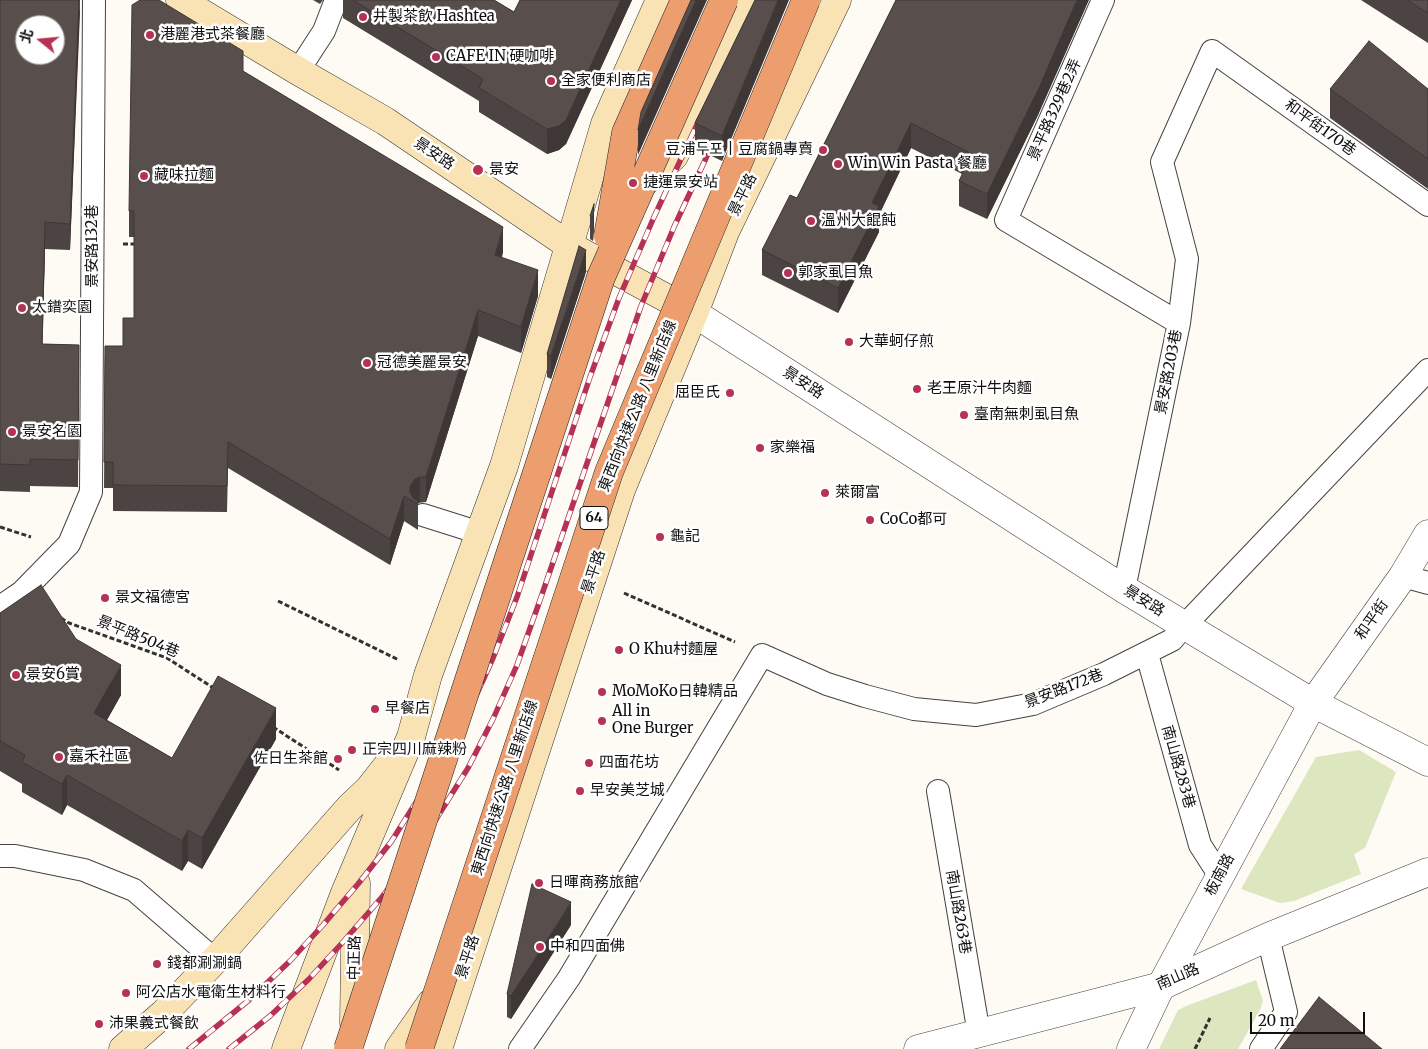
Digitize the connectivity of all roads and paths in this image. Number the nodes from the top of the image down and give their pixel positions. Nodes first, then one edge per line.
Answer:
1 (94, 0) edge
2 (180, 0) edge
3 (336, 0) edge
4 (660, 0) edge
5 (686, 0) edge
6 (724, 0) edge
7 (750, 0) edge
8 (806, 0) edge
9 (837, 0) edge
10 (1103, 0) edge
11 (298, 71) junction
12 (1428, 205) edge
13 (1006, 220) joint
14 (93, 243) junction
15 (140, 244) edge
16 (570, 246) junction
17 (601, 277) junction
18 (694, 313) junction
19 (1179, 323) junction
20 (1428, 370) edge
21 (423, 515) edge
22 (480, 533) junction
23 (1428, 534) edge
24 (592, 578) junction
25 (1416, 579) edge
26 (1124, 588) junction
27 (22, 592) junction
28 (278, 601) dead end
29 (0, 607) edge
30 (1184, 626) junction
31 (762, 654) junction
32 (1147, 654) junction
33 (428, 675) junction
34 (216, 690) edge
35 (1313, 703) junction
36 (265, 722) edge
37 (411, 736) junction
38 (1428, 762) edge
39 (369, 789) junction
40 (938, 791) dead end
41 (0, 856) edge
42 (356, 867) junction
43 (1428, 872) edge
44 (1220, 876) junction
45 (1268, 937) junction
46 (471, 947) junction
47 (215, 960) junction
48 (1161, 986) junction
49 (1210, 1018) dead end
50 (979, 1034) junction
51 (123, 1049) edge
52 (286, 1049) edge
53 (348, 1049) edge
54 (354, 1049) edge
55 (399, 1049) edge
56 (419, 1049) edge
57 (438, 1049) edge
58 (520, 1049) edge
59 (918, 1049) edge
60 (1130, 1049) edge
61 (1195, 1049) edge
62 (1261, 1049) edge

1 - 14 lane, 景安路132巷
2 - 11 main road, 景安路
3 - 11 lane
4 - 16 main road
5 - 17 highway, bridge
6 - 17 highway, bridge
7 - 16 main road
8 - 56 highway, 東西向快速公路 八里新店線 / 64, bridge
9 - 18 main road, 景平路
10 - 13 lane, 景平路329巷2弄
11 - 16 main road, 景安路
12 - 19 lane, 和平街170巷
13 - 19 lane, 景安路203巷
14 - 15 path
14 - 27 lane, 景安路132巷
16 - 18 main road, 景安路
16 - 22 main road
17 - 53 highway, bridge
18 - 24 main road, 景平路
18 - 26 street, 景安路
19 - 26 lane, 景安路203巷
20 - 30 lane, 景安路172巷
21 - 22 lane
22 - 33 main road
23 - 25 street, 和平街
24 - 31 path
24 - 46 main road, 景平路
25 - 35 street, 和平街
26 - 30 street, 景安路
27 - 29 lane, 景安路132巷
27 - 34 path, 景平路504巷
28 - 33 path
30 - 32 lane, 景安路172巷
30 - 35 street, 景安路
31 - 32 lane, 景安路172巷
31 - 58 lane
32 - 44 lane, 南山路283巷
33 - 37 main road
35 - 38 street, 景安路
35 - 44 street, 板南路
36 - 39 path
37 - 39 main road
37 - 42 main road
39 - 47 main road
40 - 50 lane, 南山路263巷
41 - 47 lane
42 - 52 main road
42 - 54 main road, 中正路
43 - 45 street, 南山路
44 - 48 street, 板南路
45 - 48 street, 南山路
45 - 62 lane
46 - 55 main road
46 - 57 main road, 景平路
47 - 51 main road
48 - 50 street, 南山路
48 - 60 street, 板南路
49 - 61 path
50 - 59 street, 南山路

